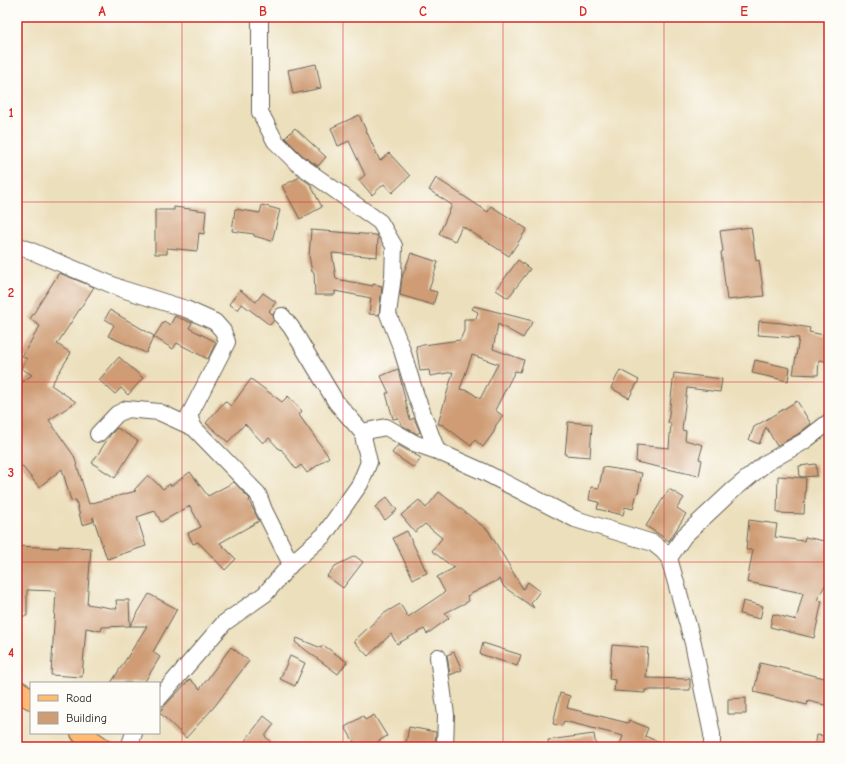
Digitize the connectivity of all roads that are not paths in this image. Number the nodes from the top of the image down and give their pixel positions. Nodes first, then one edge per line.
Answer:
1 (260, 17) edge
2 (17, 245) edge
3 (282, 316) dead end
4 (829, 422) edge
5 (194, 428) junction
6 (362, 432) junction
7 (98, 434) dead end
8 (437, 451) junction
9 (669, 558) junction
10 (291, 564) junction
11 (438, 657) dead end
12 (17, 690) edge
13 (160, 697) edge
14 (30, 698) edge
15 (82, 734) edge
16 (134, 734) edge
17 (101, 747) edge
18 (129, 747) edge
19 (446, 747) edge
20 (712, 747) edge

1 - 8 street
2 - 5 street
3 - 6 street
4 - 9 street
5 - 7 street
5 - 10 street
6 - 8 street
6 - 10 street
8 - 9 street
9 - 20 street
10 - 13 street
11 - 19 street
12 - 14 main road
15 - 17 main road
16 - 18 street

